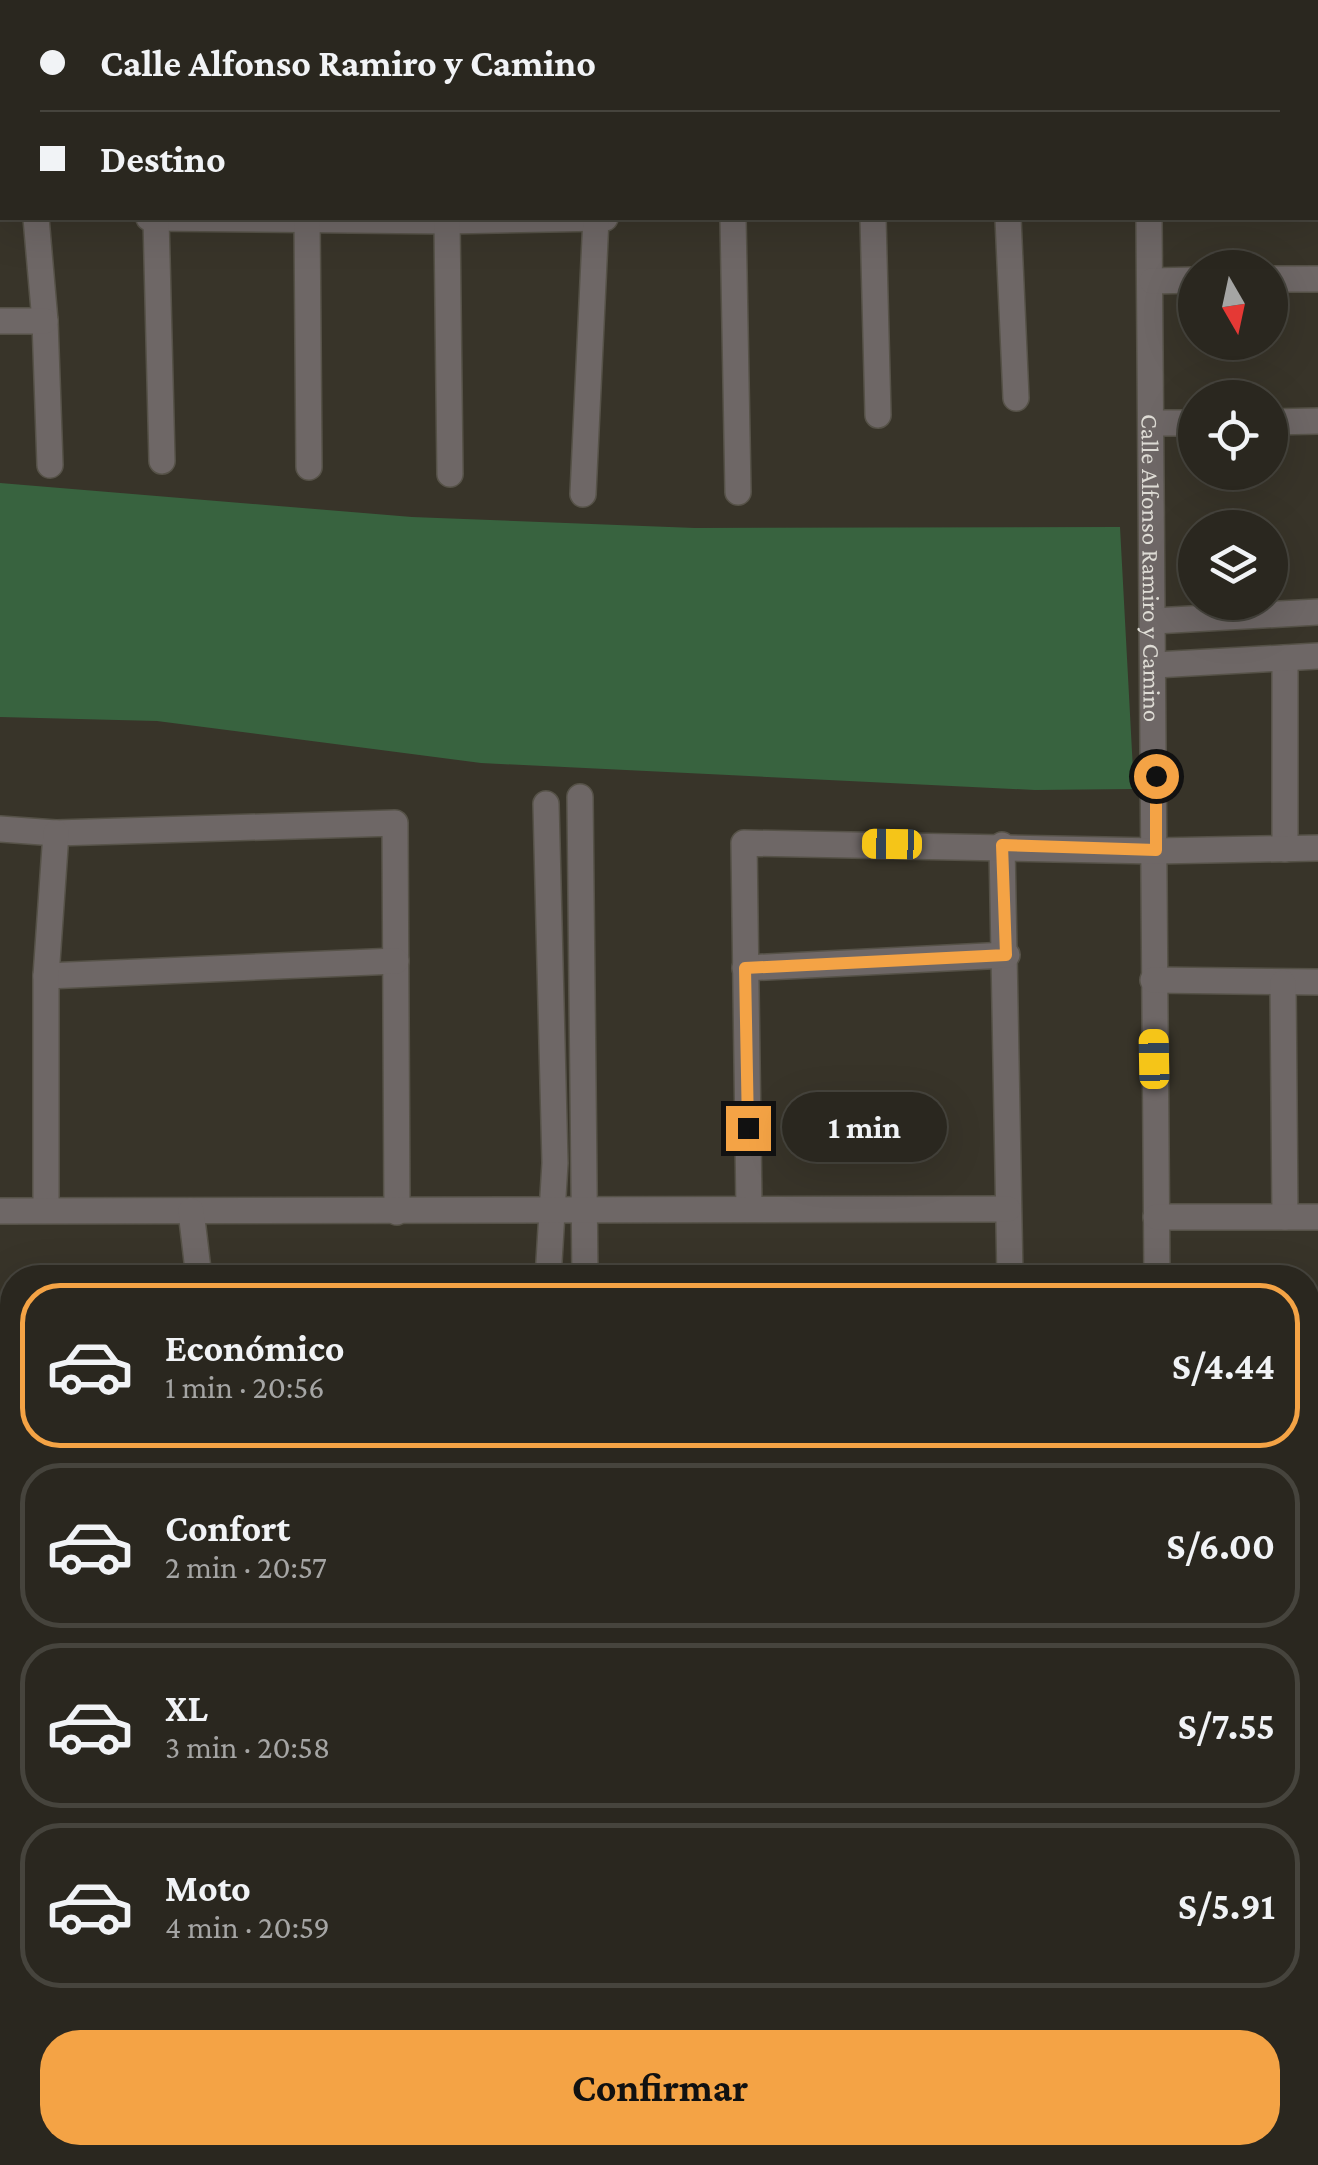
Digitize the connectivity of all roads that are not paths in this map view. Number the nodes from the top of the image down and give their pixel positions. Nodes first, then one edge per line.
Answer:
1 (36, 220) edge
2 (152, 220) edge
3 (307, 220) edge
4 (376, 220) edge
5 (496, 220) edge
6 (596, 220) edge
7 (733, 220) edge
8 (874, 220) edge
9 (1008, 220) edge
10 (1150, 220) edge
11 (446, 221) junction
12 (1318, 278) edge
13 (1288, 279) edge
14 (1178, 280) edge
15 (1152, 281) junction
16 (0, 321) edge
17 (46, 321) junction
18 (1016, 398) dead end
19 (878, 415) dead end
20 (1318, 421) edge
21 (1288, 422) edge
22 (1153, 423) junction
23 (1178, 423) edge
24 (162, 461) dead end
25 (50, 465) dead end
26 (309, 467) dead end
27 (450, 474) dead end
28 (738, 492) dead end
29 (583, 494) dead end
30 (1318, 612) edge
31 (1154, 621) junction
32 (1318, 656) edge
33 (1285, 658) junction
34 (1154, 665) junction
35 (580, 797) dead end
36 (546, 804) dead end
37 (0, 829) edge
38 (56, 832) junction
39 (1002, 845) junction
40 (1318, 848) edge
41 (1285, 849) junction
42 (1156, 850) junction
43 (1006, 955) junction
44 (396, 961) junction
45 (745, 968) junction
46 (46, 976) junction
47 (1153, 980) junction
48 (1318, 982) edge
49 (1283, 983) junction
50 (46, 1208) junction
51 (749, 1208) junction
52 (587, 1209) junction
53 (1008, 1209) junction
54 (553, 1210) junction
55 (0, 1211) edge
56 (191, 1211) junction
57 (397, 1212) junction
58 (1156, 1217) junction
59 (1318, 1217) edge
60 (1284, 1218) junction
61 (197, 1265) edge
62 (549, 1265) edge
63 (585, 1265) edge
64 (1010, 1265) edge
65 (1157, 1265) edge

1 - 17 street
2 - 24 street
3 - 26 street
4 - 11 street
5 - 11 street
6 - 29 street
7 - 28 street
8 - 19 street
9 - 18 street
10 - 15 street, Calle Alfonso Ramiro y Camino
11 - 27 street
12 - 13 street
14 - 15 street
15 - 22 street, Calle Alfonso Ramiro y Camino
16 - 17 street
17 - 25 street
20 - 21 street
22 - 23 street
22 - 31 street, Calle Alfonso Ramiro y Camino
30 - 31 street
31 - 34 street, Calle Alfonso Ramiro y Camino
32 - 33 street
33 - 34 street
33 - 41 street
34 - 42 street, Calle Alfonso Ramiro y Camino
35 - 52 street
36 - 54 street
37 - 38 street
38 - 44 street
38 - 46 street
39 - 42 street
39 - 43 street
39 - 45 street
40 - 41 street
41 - 42 street
42 - 47 street, Calle Alfonso Ramiro y Camino
43 - 45 street
43 - 53 street
44 - 46 street
44 - 57 street
45 - 51 street
46 - 50 street
47 - 49 street
47 - 58 street, Calle Alfonso Ramiro y Camino
48 - 49 street
49 - 60 street
50 - 55 street
50 - 56 street
51 - 52 street
51 - 53 street
52 - 54 street
52 - 63 street
53 - 64 street
54 - 57 street
54 - 62 street
56 - 57 street
56 - 61 street
58 - 60 street
58 - 65 street, Calle Alfonso Ramiro y Camino
59 - 60 street

